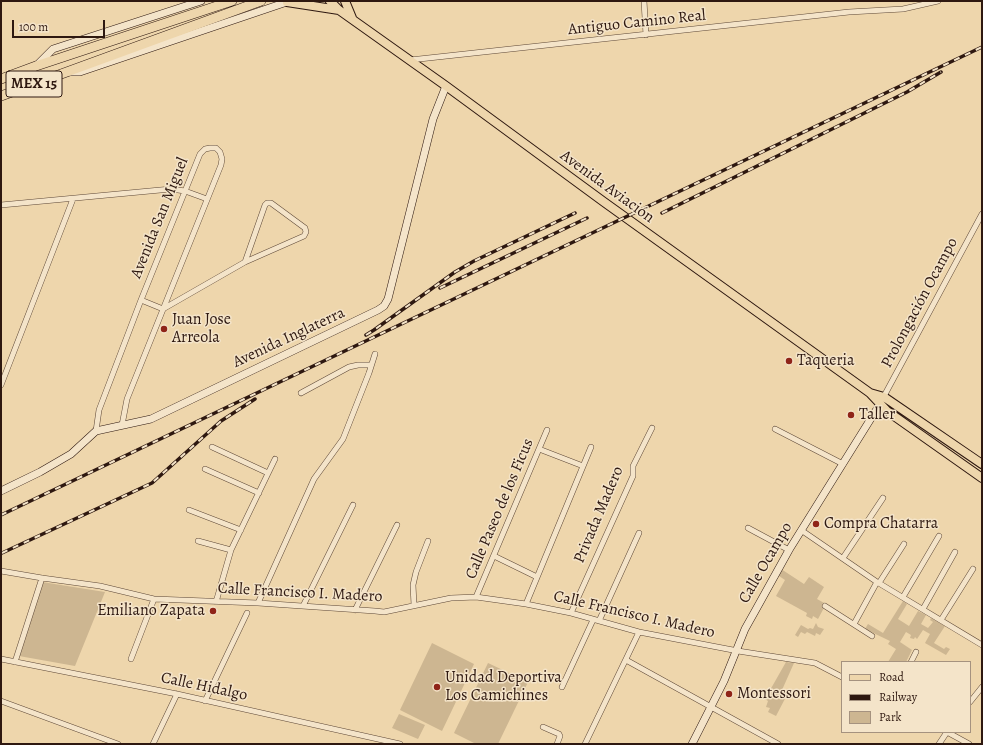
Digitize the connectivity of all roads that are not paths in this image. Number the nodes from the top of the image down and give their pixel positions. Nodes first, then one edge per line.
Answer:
1 (200, 1) edge
2 (232, 1) edge
3 (261, 1) edge
4 (276, 1) edge
5 (330, 1) edge
6 (345, 1) edge
7 (644, 1) edge
8 (938, 1) edge
9 (289, 2) edge
10 (268, 9) junction
11 (339, 10) junction
12 (352, 18) junction
13 (646, 35) junction
14 (410, 60) junction
15 (36, 66) junction
16 (67, 72) junction
17 (1, 79) edge
18 (446, 86) junction
19 (1, 96) edge
20 (185, 191) junction
21 (73, 199) junction
22 (207, 199) junction
23 (1, 205) edge
24 (982, 214) edge
25 (245, 262) junction
26 (141, 300) junction
27 (163, 309) junction
28 (375, 354) dead end
29 (371, 365) junction
30 (1, 385) edge
31 (301, 393) dead end
32 (870, 393) junction
33 (884, 397) junction
34 (880, 404) junction
35 (122, 425) junction
36 (652, 428) dead end
37 (775, 429) dead end
38 (547, 430) dead end
39 (96, 431) junction
40 (212, 447) dead end
41 (591, 447) dead end
42 (540, 449) junction
43 (275, 459) dead end
44 (842, 464) junction
45 (982, 464) edge
46 (583, 466) junction
47 (205, 469) dead end
48 (268, 473) junction
49 (982, 478) edge
50 (1, 491) edge
51 (259, 493) junction
52 (883, 498) dead end
53 (353, 505) dead end
54 (189, 510) dead end
55 (397, 525) dead end
56 (748, 528) dead end
57 (241, 530) junction
58 (801, 530) junction
59 (639, 533) dead end
60 (940, 536) dead end
61 (198, 541) dead end
62 (428, 541) dead end
63 (904, 544) dead end
64 (232, 550) junction
65 (789, 550) junction
66 (955, 552) dead end
67 (494, 556) junction
68 (843, 558) junction
69 (973, 569) dead end
70 (1, 571) edge
71 (537, 577) junction
72 (42, 578) junction
73 (878, 582) junction
74 (476, 597) junction
75 (903, 597) junction
76 (154, 599) junction
77 (216, 602) junction
78 (258, 603) junction
79 (526, 604) junction
80 (414, 605) junction
81 (303, 606) junction
82 (825, 606) dead end
83 (923, 609) junction
84 (355, 610) junction
85 (247, 613) dead end
86 (571, 613) junction
87 (593, 620) junction
88 (941, 620) junction
89 (599, 622) junction
90 (854, 624) junction
91 (639, 632) junction
92 (872, 636) dead end
93 (982, 645) edge
94 (738, 651) junction
95 (916, 652) dead end
96 (1, 659) edge
97 (131, 659) dead end
98 (626, 660) junction
99 (912, 661) edge
100 (15, 662) junction
101 (841, 676) edge
102 (982, 686) edge
103 (562, 687) dead end
104 (177, 694) junction
105 (205, 701) junction
106 (971, 701) edge
107 (1, 702) edge
108 (711, 707) junction
109 (543, 727) dead end
110 (946, 733) edge
111 (949, 733) edge
112 (558, 742) edge
113 (118, 744) edge
114 (153, 744) edge
115 (400, 744) edge
116 (585, 744) edge
117 (692, 744) edge
118 (778, 744) edge
119 (939, 744) edge
120 (969, 744) edge

1 - 15 street
2 - 15 highway, MEX 15
3 - 16 highway, MEX 15
4 - 10 street
5 - 11 main road, Avenida Aviación
6 - 12 main road
7 - 13 street
8 - 13 street, Antiguo Camino Real
9 - 10 street
9 - 11 main road
10 - 16 street
11 - 12 main road, Avenida Aviación
12 - 14 main road, Avenida Aviación
13 - 14 street, Antiguo Camino Real
14 - 18 main road, Avenida Aviación
15 - 17 highway, MEX 15
16 - 19 highway, MEX 15
18 - 32 main road, Avenida Aviación
18 - 35 street, Avenida Inglaterra
20 - 21 street
20 - 22 street
20 - 22 street, Avenida San Miguel
20 - 26 street, Avenida San Miguel
21 - 23 street
21 - 30 street
22 - 27 street, Avenida San Miguel
24 - 33 street, Prolongación Ocampo
25 - 25 street
25 - 27 street
26 - 27 street
26 - 39 street, Avenida San Miguel
27 - 35 street, Avenida San Miguel
28 - 29 street
29 - 31 street
29 - 78 street
32 - 33 main road, Avenida Aviación
32 - 34 main road, Avenida Aviación
33 - 34 street, Prolongación Ocampo
33 - 45 main road, Avenida Aviación
34 - 44 street, Calle Ocampo
34 - 49 main road, Avenida Aviación
35 - 39 street, Avenida Inglaterra
36 - 86 street, Privada Madero
37 - 44 street
38 - 42 street, Calle Paseo de los Ficus
39 - 50 street, Avenida Inglaterra
40 - 48 street
41 - 46 street
42 - 46 street
42 - 67 street, Calle Paseo de los Ficus
43 - 48 street
44 - 58 street, Calle Ocampo
46 - 71 street
47 - 51 street
48 - 51 street
51 - 57 street
52 - 68 street
53 - 81 street
54 - 57 street
55 - 84 street
56 - 65 street
57 - 64 street
58 - 65 street, Calle Ocampo
58 - 68 street
59 - 89 street
60 - 75 street
61 - 64 street
62 - 80 street
63 - 73 street
64 - 77 street
65 - 94 street, Calle Ocampo
66 - 83 street
67 - 71 street
67 - 74 street, Calle Paseo de los Ficus
68 - 73 street
69 - 88 street
70 - 72 street, Calle Francisco I. Madero
71 - 79 street
72 - 76 street, Calle Francisco I. Madero
72 - 100 street
73 - 75 street
73 - 90 street
74 - 79 street, Calle Francisco I. Madero
74 - 80 street, Calle Francisco I. Madero
75 - 83 street
76 - 77 street, Calle Francisco I. Madero
76 - 97 street
77 - 78 street, Calle Francisco I. Madero
78 - 81 street, Calle Francisco I. Madero
79 - 86 street, Calle Francisco I. Madero
80 - 84 street, Calle Francisco I. Madero
81 - 84 street, Calle Francisco I. Madero
82 - 90 street
83 - 88 street
85 - 105 street
86 - 87 street, Calle Francisco I. Madero
87 - 89 street, Calle Francisco I. Madero
87 - 103 street
88 - 93 street
89 - 91 street, Calle Francisco I. Madero
90 - 92 street
91 - 94 street, Calle Francisco I. Madero
91 - 98 street
94 - 101 street, Calle Francisco I. Madero
94 - 108 street, Calle Ocampo
95 - 99 street
96 - 100 street, Calle Hidalgo
98 - 108 street
98 - 116 street
100 - 104 street, Calle Hidalgo
102 - 106 street
104 - 105 street, Calle Hidalgo
104 - 114 street
105 - 115 street, Calle Hidalgo
107 - 113 street
108 - 117 street, Calle Ocampo
108 - 118 street
109 - 112 street
110 - 119 street
111 - 120 street

